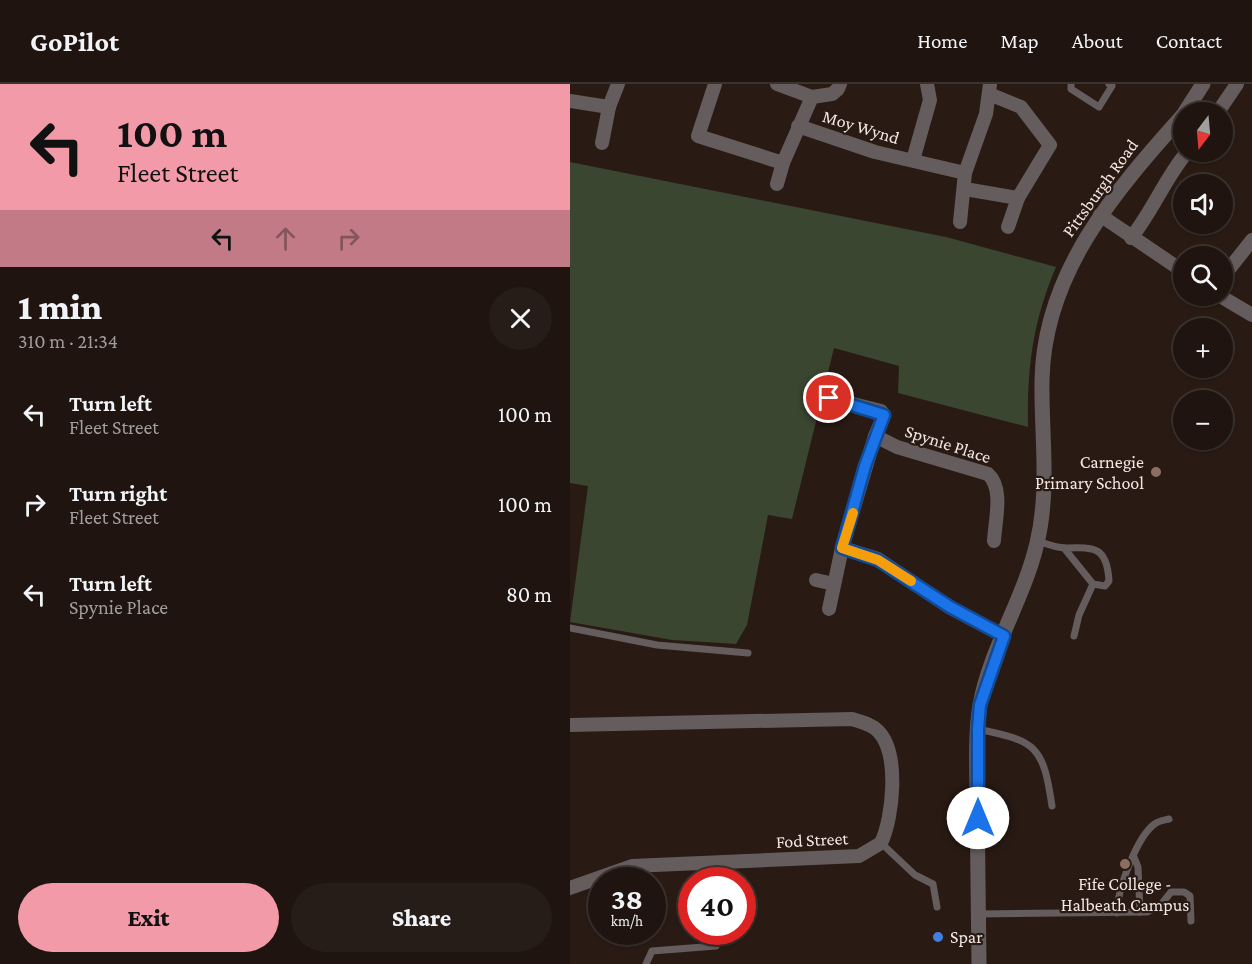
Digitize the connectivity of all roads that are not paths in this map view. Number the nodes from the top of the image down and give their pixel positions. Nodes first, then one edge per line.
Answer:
1 (618, 84) edge
2 (715, 84) edge
3 (777, 84) edge
4 (840, 84) edge
5 (927, 84) edge
6 (1071, 84) edge
7 (1109, 84) edge
8 (1203, 84) edge
9 (1237, 84) edge
10 (990, 89) edge
11 (812, 97) junction
12 (570, 101) edge
13 (1191, 102) edge
14 (1225, 102) edge
15 (609, 107) junction
16 (1173, 125) edge
17 (798, 126) junction
18 (602, 143) dead end
19 (913, 160) junction
20 (1180, 162) edge
21 (783, 163) junction
22 (965, 173) junction
23 (777, 184) dead end
24 (965, 189) junction
25 (1018, 198) junction
26 (1100, 215) junction
27 (960, 222) dead end
28 (1008, 227) dead end
29 (1131, 238) junction
30 (1252, 240) edge
31 (1233, 264) edge
32 (1173, 265) edge
33 (1233, 304) edge
34 (1252, 315) edge
35 (829, 398) dead end
36 (875, 436) junction
37 (994, 541) dead end
38 (1038, 541) junction
39 (842, 548) junction
40 (1064, 548) junction
41 (816, 580) dead end
42 (834, 584) junction
43 (1093, 584) junction
44 (829, 609) dead end
45 (570, 628) edge
46 (1004, 636) junction
47 (1074, 636) dead end
48 (748, 653) dead end
49 (570, 725) edge
50 (978, 729) junction
51 (1052, 806) dead end
52 (1169, 819) dead end
53 (881, 843) junction
54 (1134, 857) junction
55 (570, 888) edge
56 (937, 907) dead end
57 (1140, 912) junction
58 (1117, 913) junction
59 (978, 914) junction
60 (1191, 921) dead end
61 (716, 946) dead end
62 (646, 964) edge
63 (979, 964) edge

1 - 15 street
2 - 21 street
3 - 11 street
4 - 11 street
5 - 19 street, Moy Wynd
6 - 7 lane
8 - 13 street, Pittsburgh Road
9 - 14 street
10 - 22 street
10 - 25 street
11 - 17 street
12 - 15 street
15 - 18 street
16 - 26 street, Pittsburgh Road
17 - 19 street, Moy Wynd
17 - 21 street
19 - 22 street, Moy Wynd
20 - 29 street
21 - 23 street
22 - 24 street
24 - 25 street
24 - 27 street
25 - 28 street
26 - 29 street
26 - 38 street, Pittsburgh Road
29 - 32 street
30 - 31 street
33 - 34 street
35 - 36 street, Spynie Place
36 - 37 street, Spynie Place
36 - 39 street
38 - 40 lane
38 - 46 street, Pittsburgh Road
39 - 42 street
39 - 46 street
40 - 43 lane
40 - 43 lane
41 - 42 street
42 - 44 street
43 - 47 lane
45 - 48 lane
46 - 50 street, Pittsburgh Road
49 - 53 street
50 - 51 lane
50 - 59 street, Pittsburgh Road
52 - 54 lane
53 - 55 street, Fod Street
53 - 56 lane
54 - 57 lane
54 - 58 lane
57 - 58 lane
57 - 60 lane
58 - 59 lane
59 - 63 street, Pittsburgh Road
61 - 62 lane

